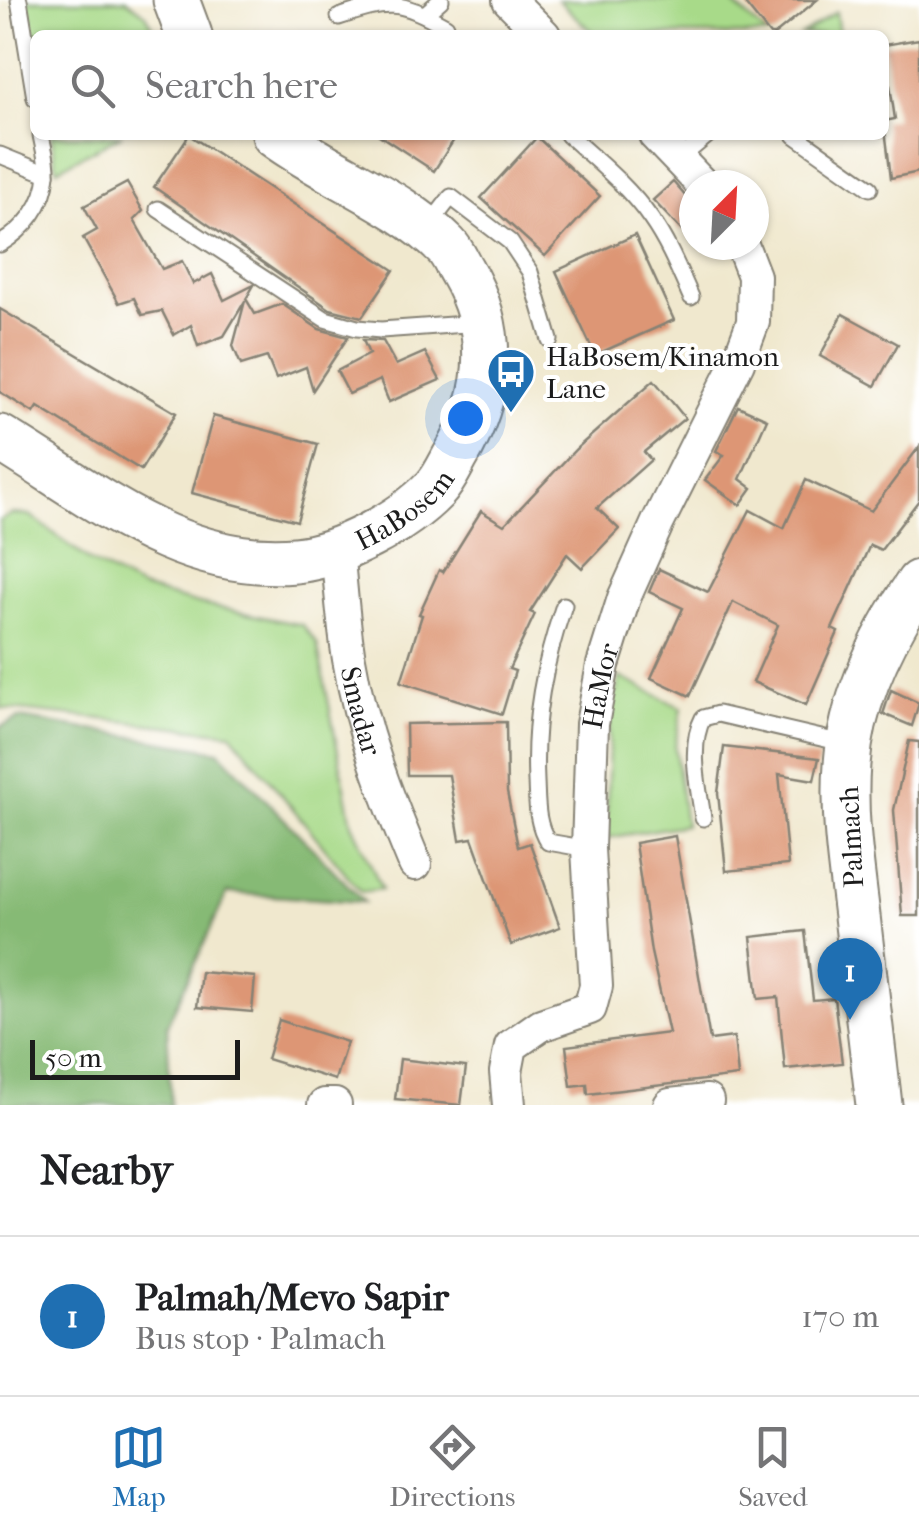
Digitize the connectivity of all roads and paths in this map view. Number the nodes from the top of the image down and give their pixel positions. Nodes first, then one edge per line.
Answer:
1 (19, 0) edge
2 (176, 0) edge
3 (441, 0) edge
4 (509, 0) edge
5 (424, 14) junction
6 (339, 16) dead end
7 (446, 26) dead end
8 (187, 30) edge
9 (539, 30) edge
10 (30, 67) edge
11 (42, 140) edge
12 (283, 140) edge
13 (574, 140) edge
14 (660, 140) edge
15 (702, 140) edge
16 (802, 140) edge
17 (0, 155) edge
18 (679, 159) junction
19 (690, 170) edge
20 (47, 174) junction
21 (870, 188) dead end
22 (158, 209) dead end
23 (426, 230) junction
24 (0, 244) edge
25 (748, 260) edge
26 (691, 296) dead end
27 (483, 323) junction
28 (550, 340) dead end
29 (0, 438) edge
30 (337, 551) junction
31 (919, 582) edge
32 (564, 605) dead end
33 (851, 744) junction
34 (703, 818) dead end
35 (588, 848) junction
36 (415, 864) dead end
37 (707, 1102) dead end
38 (324, 1105) edge
39 (335, 1105) edge
40 (509, 1105) edge
41 (670, 1105) edge
42 (879, 1105) edge

1 - 10 lane
2 - 8 street
3 - 5 lane
4 - 9 street
5 - 6 lane
5 - 7 lane
11 - 20 lane
12 - 23 street, HaBosem
13 - 26 lane
14 - 18 street
15 - 18 lane
16 - 21 lane
17 - 20 lane
18 - 19 street
20 - 24 lane
22 - 27 lane
23 - 27 street, HaBosem
23 - 28 lane
25 - 35 street, HaMor
27 - 30 street, HaBosem
29 - 30 street, HaBosem
30 - 36 street, Smadar
31 - 33 street, Palmach
32 - 35 lane
33 - 34 lane
33 - 42 street, Palmach
35 - 40 street, HaMor
37 - 41 street
38 - 39 street

